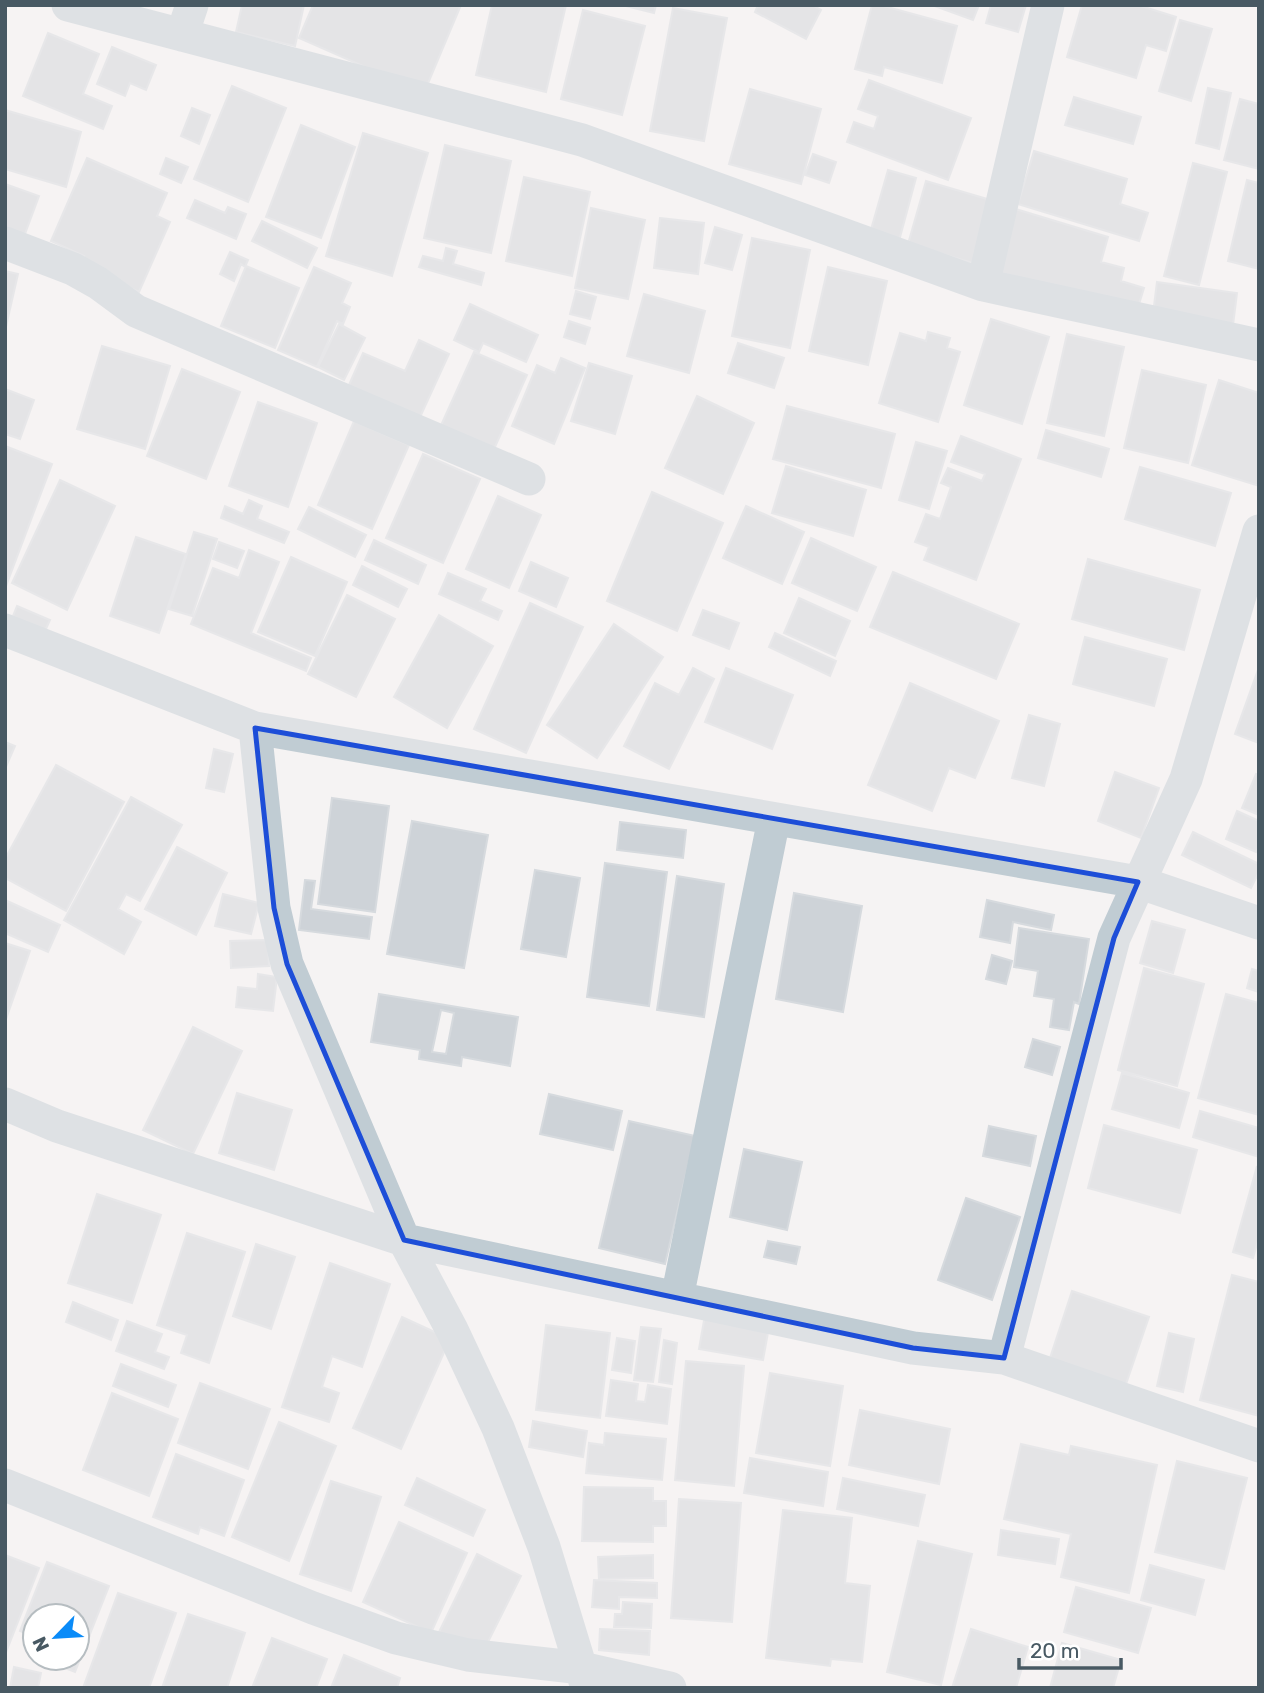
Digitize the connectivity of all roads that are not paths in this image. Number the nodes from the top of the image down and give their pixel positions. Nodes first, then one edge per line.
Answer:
1 (68, 5) edge
2 (1048, 5) edge
3 (187, 20) edge
4 (5, 243) edge
5 (983, 285) junction
6 (1259, 345) edge
7 (529, 479) dead end
8 (1259, 531) edge
9 (5, 630) edge
10 (254, 728) junction
11 (774, 819) junction
12 (1138, 882) junction
13 (1259, 923) edge
14 (5, 1104) edge
15 (404, 1240) junction
16 (677, 1298) junction
17 (1004, 1358) junction
18 (1259, 1446) edge
19 (5, 1485) edge
20 (584, 1678) edge
21 (670, 1688) edge

1 - 3 street
2 - 5 street
3 - 5 street
4 - 7 street
5 - 6 street
8 - 12 street
9 - 10 street
10 - 11 street
10 - 15 street
11 - 12 street
11 - 16 street
12 - 13 street
12 - 17 street
14 - 15 street
15 - 16 street
15 - 20 street
16 - 17 street
17 - 18 street
19 - 20 street
20 - 21 street

